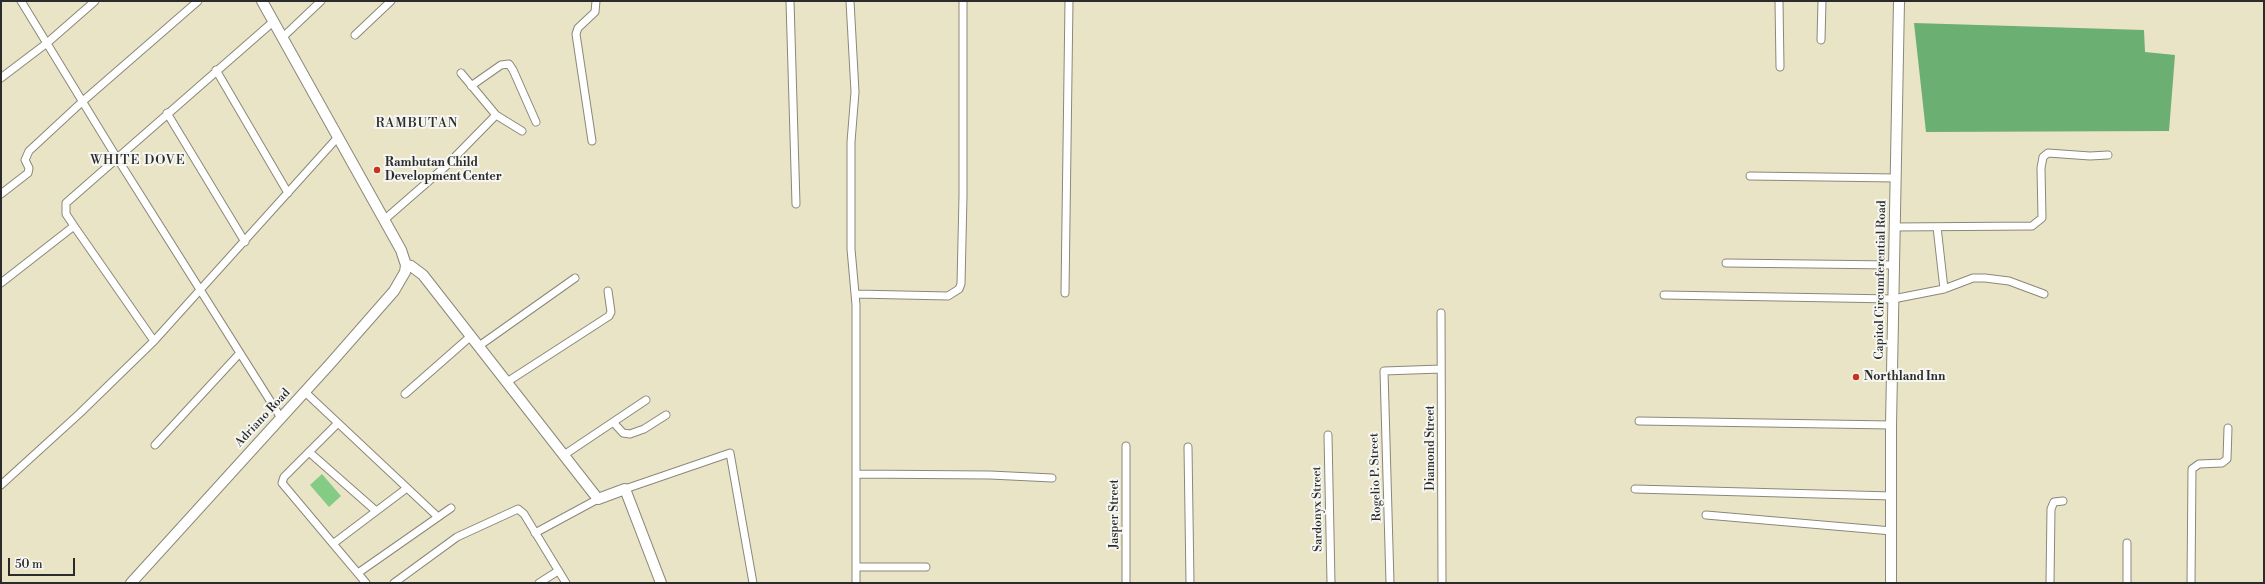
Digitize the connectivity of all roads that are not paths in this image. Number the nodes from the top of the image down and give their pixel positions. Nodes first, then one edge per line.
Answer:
1 (21, 1) edge
2 (95, 1) edge
3 (198, 1) edge
4 (262, 1) edge
5 (321, 1) edge
6 (391, 1) edge
7 (596, 1) edge
8 (790, 1) edge
9 (850, 1) edge
10 (963, 1) edge
11 (1069, 1) edge
12 (1779, 1) edge
13 (1822, 1) edge
14 (1899, 1) edge
15 (274, 21) junction
16 (355, 34) dead end
17 (283, 37) junction
18 (1821, 40) dead end
19 (46, 43) junction
20 (1780, 67) dead end
21 (216, 70) junction
22 (461, 73) dead end
23 (1, 78) edge
24 (471, 86) junction
25 (83, 100) junction
26 (167, 113) junction
27 (496, 115) junction
28 (536, 122) dead end
29 (522, 131) dead end
30 (338, 136) junction
31 (592, 141) dead end
32 (2108, 155) dead end
33 (116, 158) junction
34 (1750, 176) dead end
35 (1896, 178) junction
36 (288, 193) junction
37 (1, 194) edge
38 (796, 204) dead end
39 (384, 220) junction
40 (74, 226) junction
41 (1894, 227) junction
42 (1937, 227) junction
43 (245, 242) junction
44 (1726, 263) dead end
45 (406, 265) junction
46 (1894, 265) junction
47 (575, 278) dead end
48 (1, 283) edge
49 (1944, 289) junction
50 (608, 291) dead end
51 (200, 292) junction
52 (1064, 293) dead end
53 (856, 294) junction
54 (1664, 294) dead end
55 (2044, 294) dead end
56 (1893, 299) junction
57 (1441, 313) dead end
58 (471, 336) junction
59 (154, 341) junction
60 (479, 346) junction
61 (239, 354) junction
62 (1442, 369) junction
63 (507, 382) junction
64 (305, 392) junction
65 (405, 394) dead end
66 (646, 400) dead end
67 (666, 415) dead end
68 (281, 418) junction
69 (1639, 421) dead end
70 (613, 422) junction
71 (338, 423) junction
72 (1891, 425) junction
73 (2228, 428) dead end
74 (1328, 435) dead end
75 (155, 445) dead end
76 (1126, 446) dead end
77 (1188, 447) dead end
78 (309, 452) junction
79 (564, 455) junction
80 (856, 474) junction
81 (1052, 478) dead end
82 (1, 486) edge
83 (407, 488) junction
84 (625, 489) junction
85 (1635, 489) dead end
86 (1892, 496) junction
87 (598, 499) junction
88 (2063, 501) dead end
89 (451, 508) dead end
90 (376, 511) junction
91 (1706, 515) dead end
92 (438, 517) junction
93 (1892, 531) junction
94 (535, 533) junction
95 (334, 543) junction
96 (2127, 543) dead end
97 (856, 567) junction
98 (926, 567) dead end
99 (558, 571) junction
100 (358, 573) junction
101 (131, 583) edge
102 (366, 583) edge
103 (394, 583) edge
104 (539, 583) edge
105 (566, 583) edge
106 (661, 583) edge
107 (753, 583) edge
108 (856, 583) edge
109 (1126, 583) edge
110 (1190, 583) edge
111 (1331, 583) edge
112 (1390, 583) edge
113 (1442, 583) edge
114 (1892, 583) edge
115 (2050, 583) edge
116 (2127, 583) edge
117 (2191, 583) edge

1 - 19 street
2 - 19 street
3 - 25 street
4 - 15 street
5 - 17 street
6 - 16 street
7 - 31 street
8 - 38 street
9 - 53 street
10 - 53 street
11 - 52 street
12 - 20 street
13 - 18 street
14 - 35 street, Capitol Circumferential Road
15 - 17 street
15 - 21 street
17 - 30 street
19 - 23 street
19 - 25 street
21 - 26 street
21 - 36 street
22 - 24 street
24 - 27 street
24 - 28 street
25 - 33 street
25 - 37 street
26 - 33 street
26 - 43 street
27 - 29 street
27 - 39 street
30 - 36 street
30 - 39 street
32 - 42 street
33 - 40 street
33 - 51 street
34 - 35 street
35 - 41 street, Capitol Circumferential Road
36 - 43 street
39 - 45 street
40 - 48 street
40 - 59 street
41 - 42 street
41 - 46 street, Capitol Circumferential Road
42 - 49 street
43 - 51 street
44 - 46 street
45 - 58 street
45 - 64 street, Adriano Road
46 - 56 street, Capitol Circumferential Road
47 - 60 street
49 - 55 street
49 - 56 street
50 - 63 street
51 - 59 street
51 - 61 street
53 - 80 street
54 - 56 street
56 - 72 street, Capitol Circumferential Road
57 - 62 street, Diamond Street
58 - 60 street
58 - 65 street
59 - 82 street
60 - 63 street
61 - 68 street
61 - 75 street
62 - 112 street, Rogelio P. Street
62 - 113 street, Diamond Street
63 - 79 street
64 - 68 street, Adriano Road
64 - 71 street
66 - 70 street
67 - 70 street
68 - 101 street, Adriano Road
69 - 72 street
70 - 79 street
71 - 78 street
71 - 83 street
72 - 86 street, Capitol Circumferential Road
73 - 117 street
74 - 111 street, Sardonyx Street
76 - 109 street, Jasper Street
77 - 110 street
78 - 90 street
78 - 95 street
79 - 87 street
80 - 81 street
80 - 97 street
83 - 90 street
83 - 92 street
84 - 87 street
84 - 106 street
84 - 107 street
85 - 86 street
86 - 93 street, Capitol Circumferential Road
87 - 94 street
88 - 115 street
89 - 92 street
90 - 95 street
91 - 93 street
92 - 100 street
93 - 114 street, Capitol Circumferential Road
94 - 99 street
94 - 103 street
95 - 100 street
96 - 116 street
97 - 98 street
97 - 108 street
99 - 104 street
99 - 105 street
100 - 102 street

